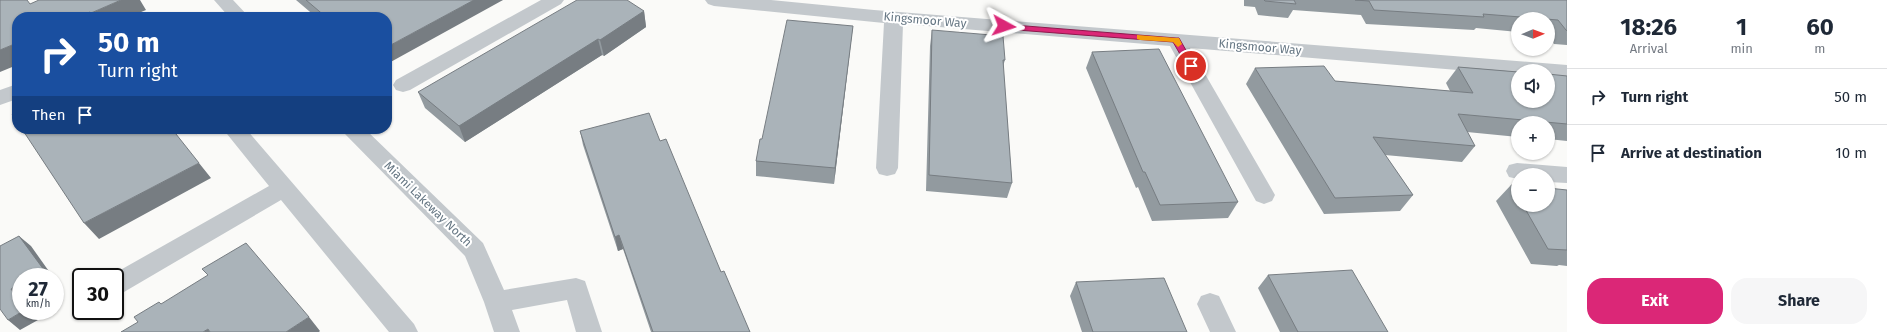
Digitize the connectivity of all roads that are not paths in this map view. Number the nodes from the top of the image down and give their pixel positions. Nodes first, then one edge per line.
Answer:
1 (223, 0) edge
2 (555, 0) edge
3 (714, 0) edge
4 (235, 12) edge
5 (894, 17) junction
6 (1176, 40) junction
7 (1567, 72) edge
8 (403, 85) dead end
9 (12, 93) edge
10 (0, 98) edge
11 (238, 134) edge
12 (357, 134) edge
13 (887, 168) dead end
14 (1555, 174) edge
15 (1567, 175) edge
16 (284, 188) junction
17 (1264, 194) dead end
18 (124, 280) edge
19 (497, 302) junction
20 (1210, 304) dead end
21 (405, 332) edge
22 (507, 332) edge
23 (589, 332) edge
24 (1223, 332) edge

1 - 4 street
2 - 8 street
3 - 5 street, Kingsmoor Way
5 - 6 street, Kingsmoor Way
5 - 13 street
6 - 7 street, Kingsmoor Way
6 - 17 street
9 - 10 street
11 - 16 street
12 - 19 street, Miami Lakeway North
14 - 15 street
16 - 18 street
16 - 21 street
19 - 22 street, Miami Lakeway North
19 - 23 street
20 - 24 street

